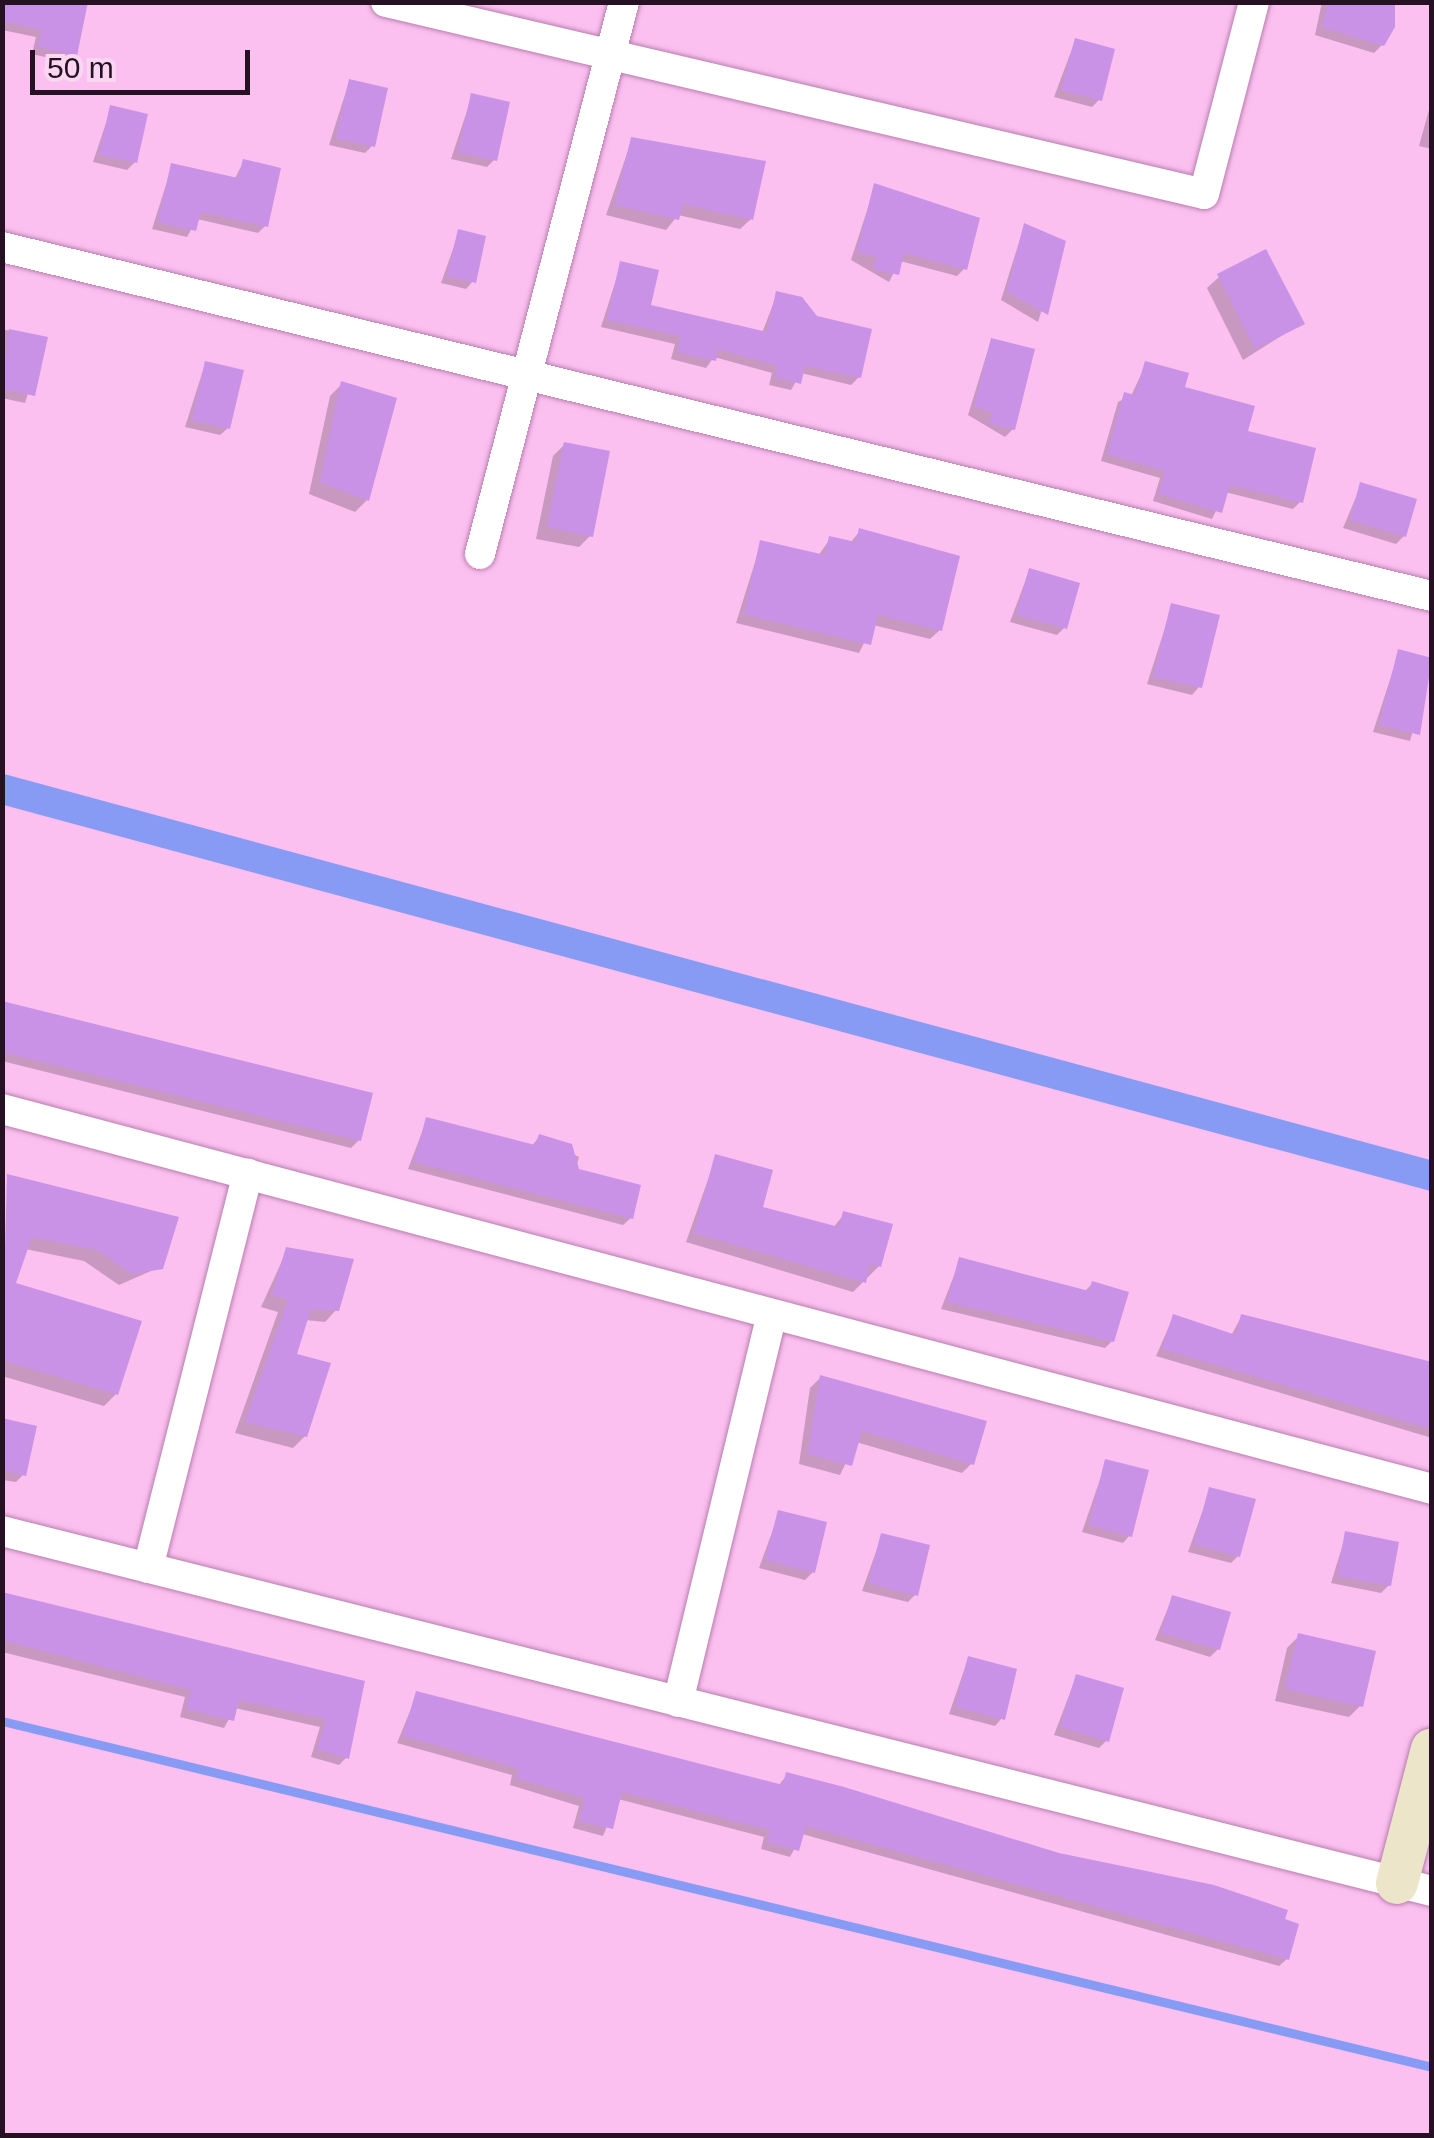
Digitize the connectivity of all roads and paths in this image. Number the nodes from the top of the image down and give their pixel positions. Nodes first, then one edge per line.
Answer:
1 (386, 2) edge
2 (624, 2) edge
3 (1254, 2) edge
4 (609, 59) junction
5 (2, 246) edge
6 (527, 374) junction
7 (480, 554) dead end
8 (1432, 596) edge
9 (2, 1109) edge
10 (248, 1173) junction
11 (770, 1317) junction
12 (1432, 1489) edge
13 (2, 1531) edge
14 (148, 1568) junction
15 (678, 1702) junction
16 (1432, 1749) edge
17 (1414, 1887) edge

1 - 4 street
2 - 4 street
3 - 4 street
4 - 6 street
5 - 6 street
6 - 7 street
6 - 8 street
9 - 10 street
10 - 11 street
10 - 14 street
11 - 12 street
11 - 15 street
13 - 14 street
14 - 15 street
15 - 17 street
16 - 17 street

